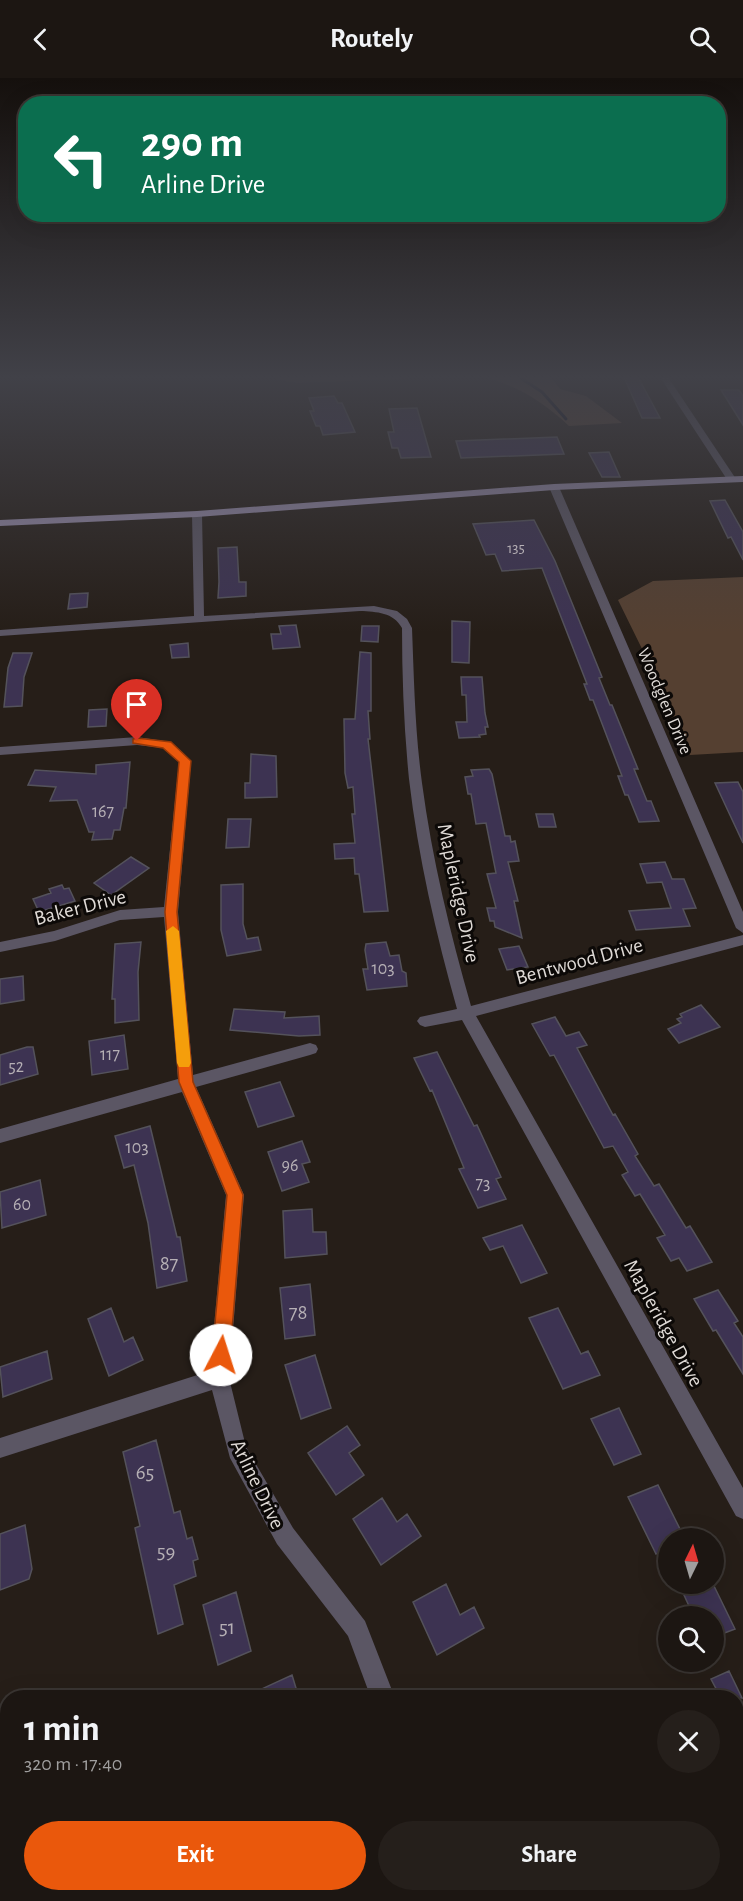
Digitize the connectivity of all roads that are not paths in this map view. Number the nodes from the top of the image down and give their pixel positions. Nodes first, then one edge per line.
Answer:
1 (720, 462) edge
2 (731, 479) junction
3 (743, 479) edge
4 (554, 488) junction
5 (197, 514) junction
6 (0, 523) edge
7 (199, 618) junction
8 (0, 633) edge
9 (0, 751) edge
10 (171, 912) junction
11 (743, 928) edge
12 (743, 940) edge
13 (0, 947) edge
14 (466, 1013) junction
15 (425, 1021) dead end
16 (310, 1049) dead end
17 (186, 1082) junction
18 (0, 1136) edge
19 (219, 1378) junction
20 (0, 1448) edge
21 (743, 1509) edge
22 (380, 1690) edge

1 - 2 street
2 - 3 main road
2 - 4 main road
4 - 5 main road
4 - 11 street, Woodglen Drive
5 - 6 main road
5 - 7 street
7 - 8 street, Mapleridge Drive
7 - 14 street, Mapleridge Drive
9 - 10 street, Arline Drive
10 - 13 street, Baker Drive
10 - 17 street, Arline Drive
12 - 14 street, Bentwood Drive
14 - 15 street, Bentwood Drive
14 - 21 street, Mapleridge Drive
16 - 17 street
17 - 18 street
17 - 19 street, Arline Drive
19 - 20 street
19 - 22 street, Arline Drive

